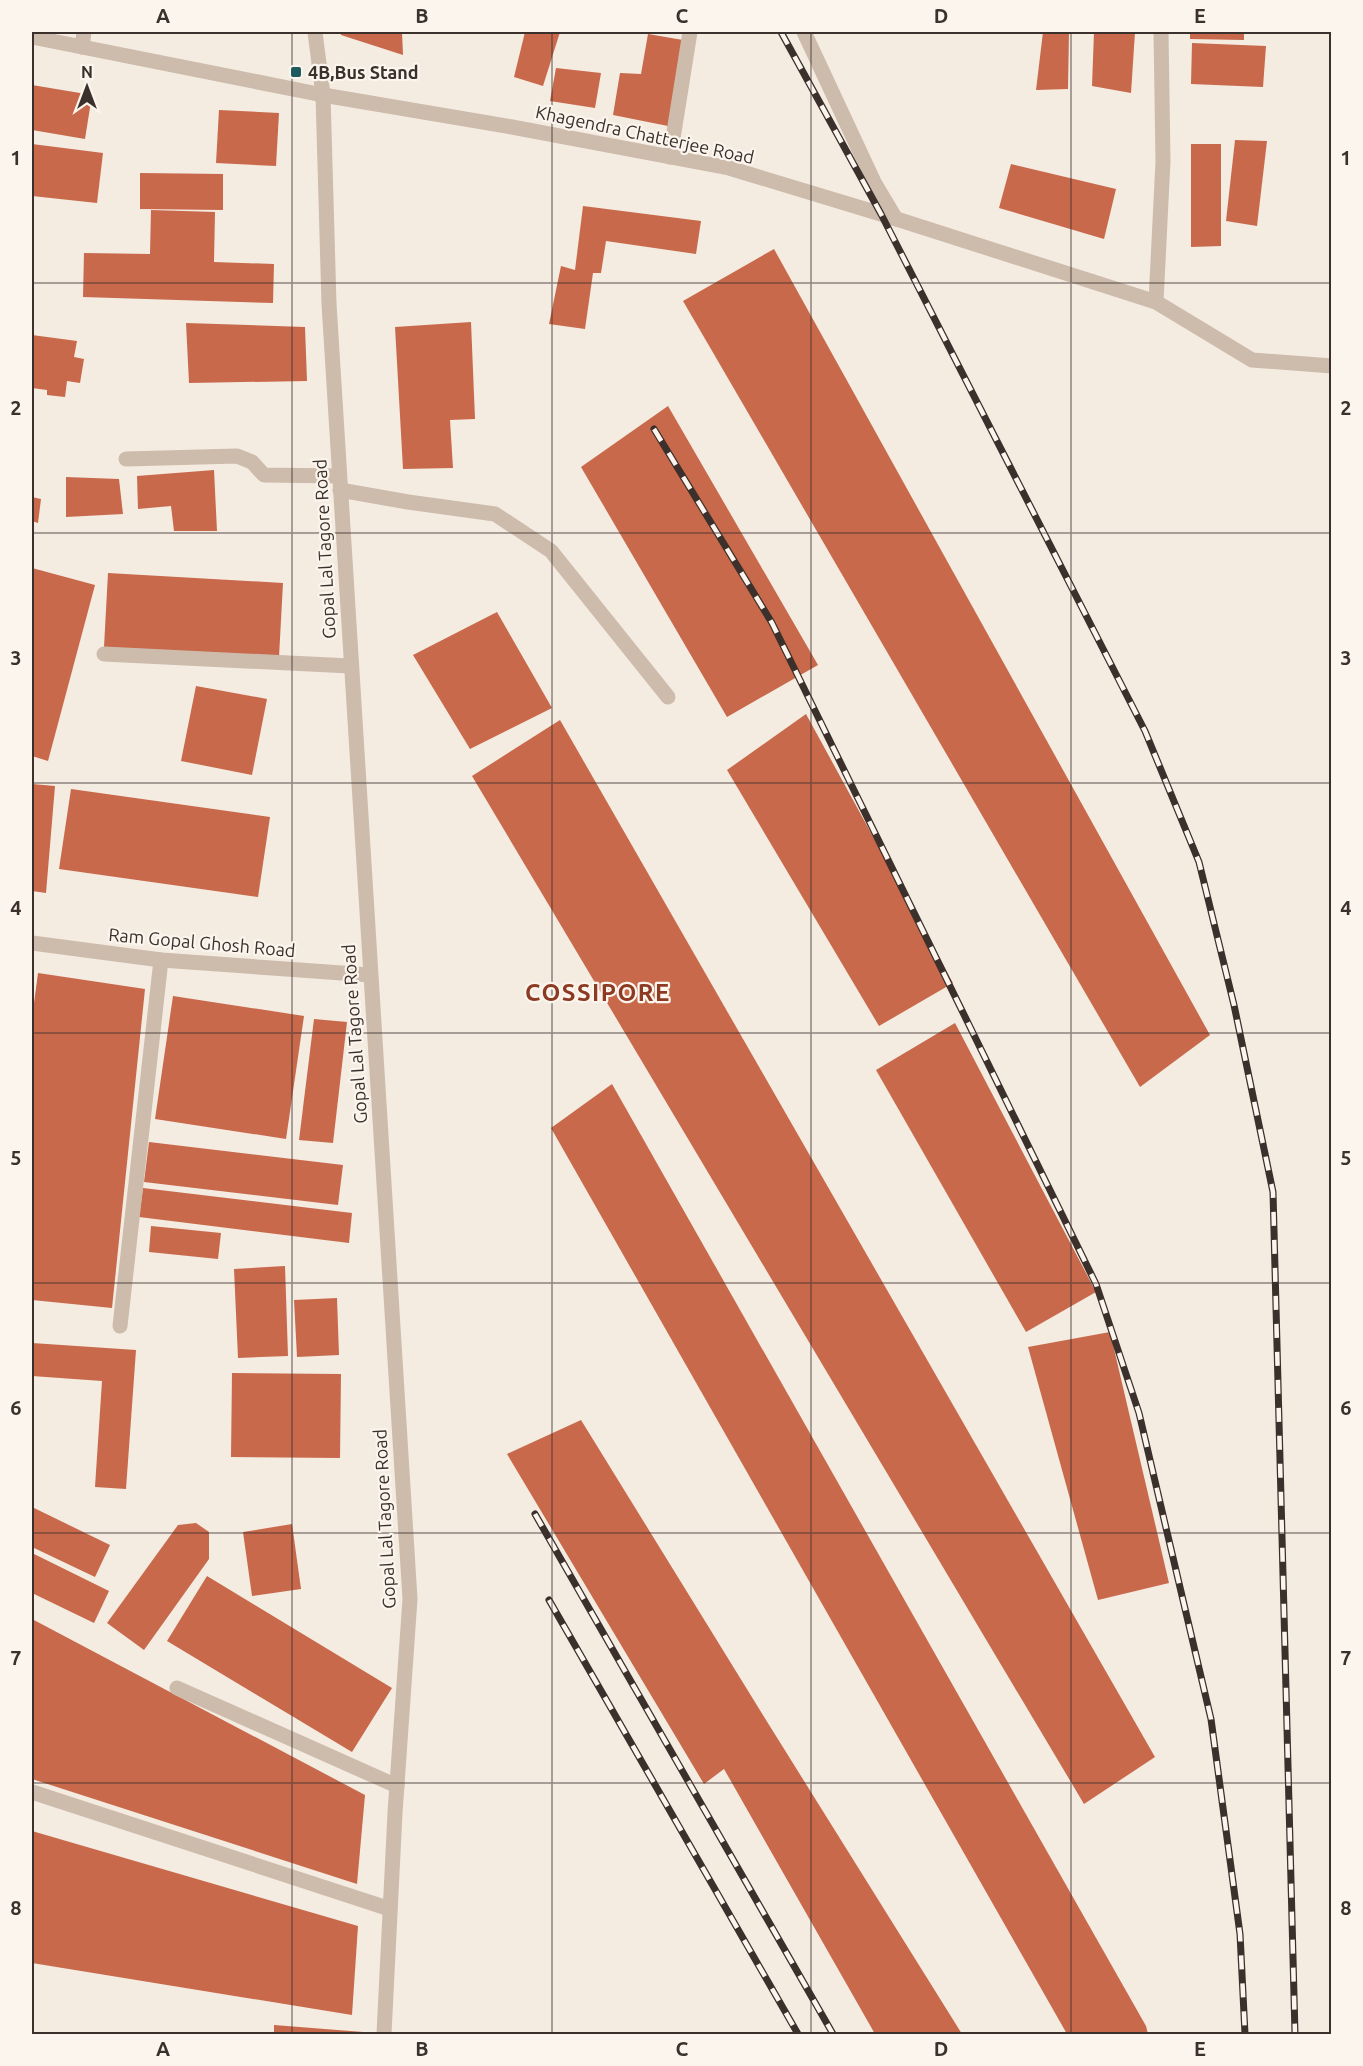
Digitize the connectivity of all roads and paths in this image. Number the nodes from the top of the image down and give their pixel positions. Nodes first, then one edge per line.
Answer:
1 (84, 32) edge
2 (315, 32) edge
3 (690, 32) edge
4 (804, 32) edge
5 (1161, 32) edge
6 (32, 38) edge
7 (82, 47) junction
8 (323, 95) junction
9 (670, 157) junction
10 (896, 219) junction
11 (1156, 302) junction
12 (1332, 366) edge
13 (126, 459) dead end
14 (340, 483) junction
15 (104, 654) dead end
16 (350, 666) junction
17 (668, 697) dead end
18 (32, 943) edge
19 (161, 960) junction
20 (370, 975) junction
21 (120, 1326) dead end
22 (177, 1688) dead end
23 (397, 1786) junction
24 (32, 1792) edge
25 (390, 1909) junction
26 (384, 2034) edge

1 - 7 street
2 - 8 street, Gopal Lal Tagore Road
3 - 9 street
4 - 10 street
5 - 11 street
6 - 7 street, Khagendra Chatterjee Road
7 - 8 street, Khagendra Chatterjee Road
8 - 9 street, Khagendra Chatterjee Road
8 - 14 street, Gopal Lal Tagore Road
9 - 10 street, Khagendra Chatterjee Road
10 - 11 street, Khagendra Chatterjee Road
11 - 12 street, Khagendra Chatterjee Road
13 - 14 street
14 - 16 street, Gopal Lal Tagore Road
14 - 17 street
15 - 16 street
16 - 20 street, Gopal Lal Tagore Road
18 - 19 street, Ram Gopal Ghosh Road
19 - 20 street, Ram Gopal Ghosh Road
19 - 21 street
20 - 23 street, Gopal Lal Tagore Road
22 - 23 street
23 - 25 street, Gopal Lal Tagore Road
24 - 25 street
25 - 26 street, Gopal Lal Tagore Road

